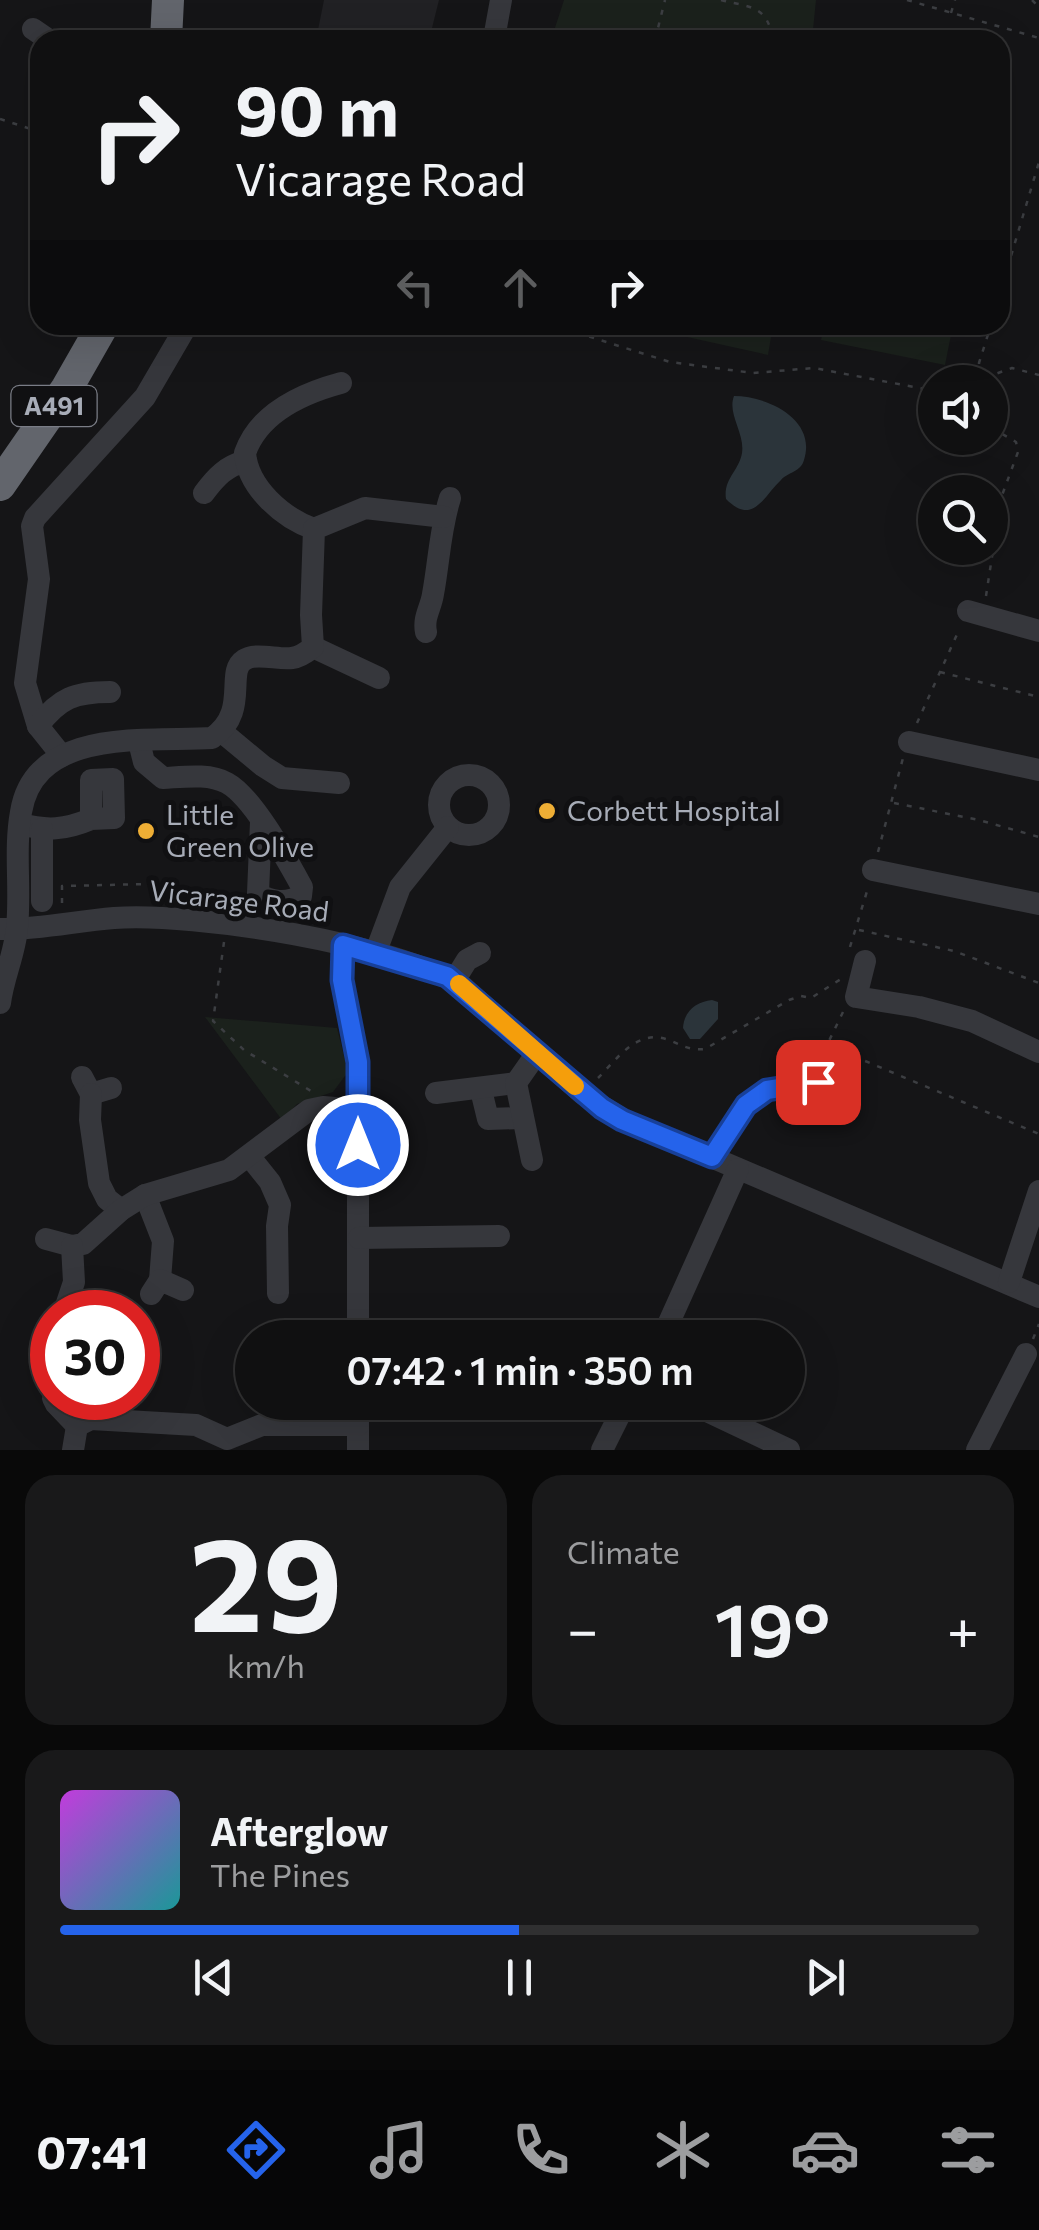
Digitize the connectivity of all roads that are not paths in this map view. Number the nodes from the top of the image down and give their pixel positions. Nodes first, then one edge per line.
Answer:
1 (168, 0) edge
2 (502, 0) edge
3 (166, 30) edge
4 (497, 30) edge
5 (97, 335) edge
6 (180, 335) edge
7 (341, 383) dead end
8 (246, 462) junction
9 (4, 471) edge
10 (204, 493) dead end
11 (314, 530) junction
12 (972, 613) road end
13 (420, 627) dead end
14 (1039, 631) edge
15 (314, 647) junction
16 (379, 678) dead end
17 (110, 692) dead end
18 (38, 726) junction
19 (222, 732) junction
20 (139, 742) junction
21 (910, 742) road end
22 (62, 756) junction
23 (1039, 770) edge
24 (339, 783) dead end
25 (91, 819) dead end
26 (261, 822) dead end
27 (448, 826) dead end
28 (31, 827) junction
29 (8, 868) edge
30 (872, 870) road end
31 (42, 901) dead end
32 (1039, 904) edge
33 (9, 929) edge
34 (343, 945) junction
35 (480, 953) dead end
36 (374, 954) junction
37 (857, 956) road end
38 (454, 981) junction
39 (0, 1003) edge
40 (1039, 1052) edge
41 (537, 1053) junction
42 (818, 1082) dead end
43 (516, 1083) junction
44 (95, 1086) dead end
45 (481, 1090) junction
46 (436, 1093) dead end
47 (359, 1110) junction
48 (521, 1118) junction
49 (250, 1157) junction
50 (712, 1157) junction
51 (532, 1160) dead end
52 (738, 1169) junction
53 (1039, 1191) edge
54 (145, 1195) junction
55 (120, 1210) junction
56 (499, 1236) dead end
57 (359, 1238) junction
58 (46, 1240) dead end
59 (73, 1254) junction
60 (1009, 1282) junction
61 (72, 1290) edge
62 (183, 1290) dead end
63 (278, 1293) dead end
64 (1039, 1298) edge
65 (358, 1320) edge
66 (670, 1320) edge
67 (1026, 1354) dead end
68 (294, 1420) edge
69 (358, 1420) edge
70 (617, 1420) edge
71 (726, 1420) edge
72 (75, 1438) edge
73 (227, 1444) edge
74 (358, 1450) edge
75 (602, 1450) edge
76 (790, 1450) edge
77 (977, 1450) edge

1 - 3 highway
2 - 4 street
5 - 9 highway, A491
6 - 18 street
7 - 8 street
8 - 10 street
8 - 11 street
11 - 13 street
11 - 15 street
12 - 14 street
15 - 16 street
15 - 19 street
17 - 18 street
18 - 22 street
19 - 20 street
19 - 24 street
20 - 22 street
20 - 26 street
21 - 23 street
22 - 28 street
25 - 28 street
27 - 36 street
28 - 29 street
28 - 31 street
29 - 33 street
30 - 32 street
33 - 34 street, Vicarage Road
33 - 39 street
34 - 36 street, Vicarage Road
34 - 47 street
35 - 38 street
36 - 38 street, Vicarage Road
37 - 40 street
38 - 41 street, Vicarage Road
41 - 43 street
41 - 50 street, Vicarage Road
42 - 50 street
43 - 45 street
43 - 48 street
44 - 55 street
45 - 46 street
45 - 48 street
47 - 49 street
47 - 57 street
48 - 51 street
49 - 54 street
49 - 63 street
50 - 52 street, Vicarage Road
52 - 60 street, Vicarage Road
52 - 66 street
53 - 60 street
54 - 55 street
54 - 62 street
55 - 59 street
56 - 57 street
57 - 65 street
58 - 59 street
59 - 61 street
60 - 64 street, Vicarage Road
67 - 77 street
68 - 73 street
69 - 74 street
70 - 75 street
71 - 76 street
72 - 73 street

